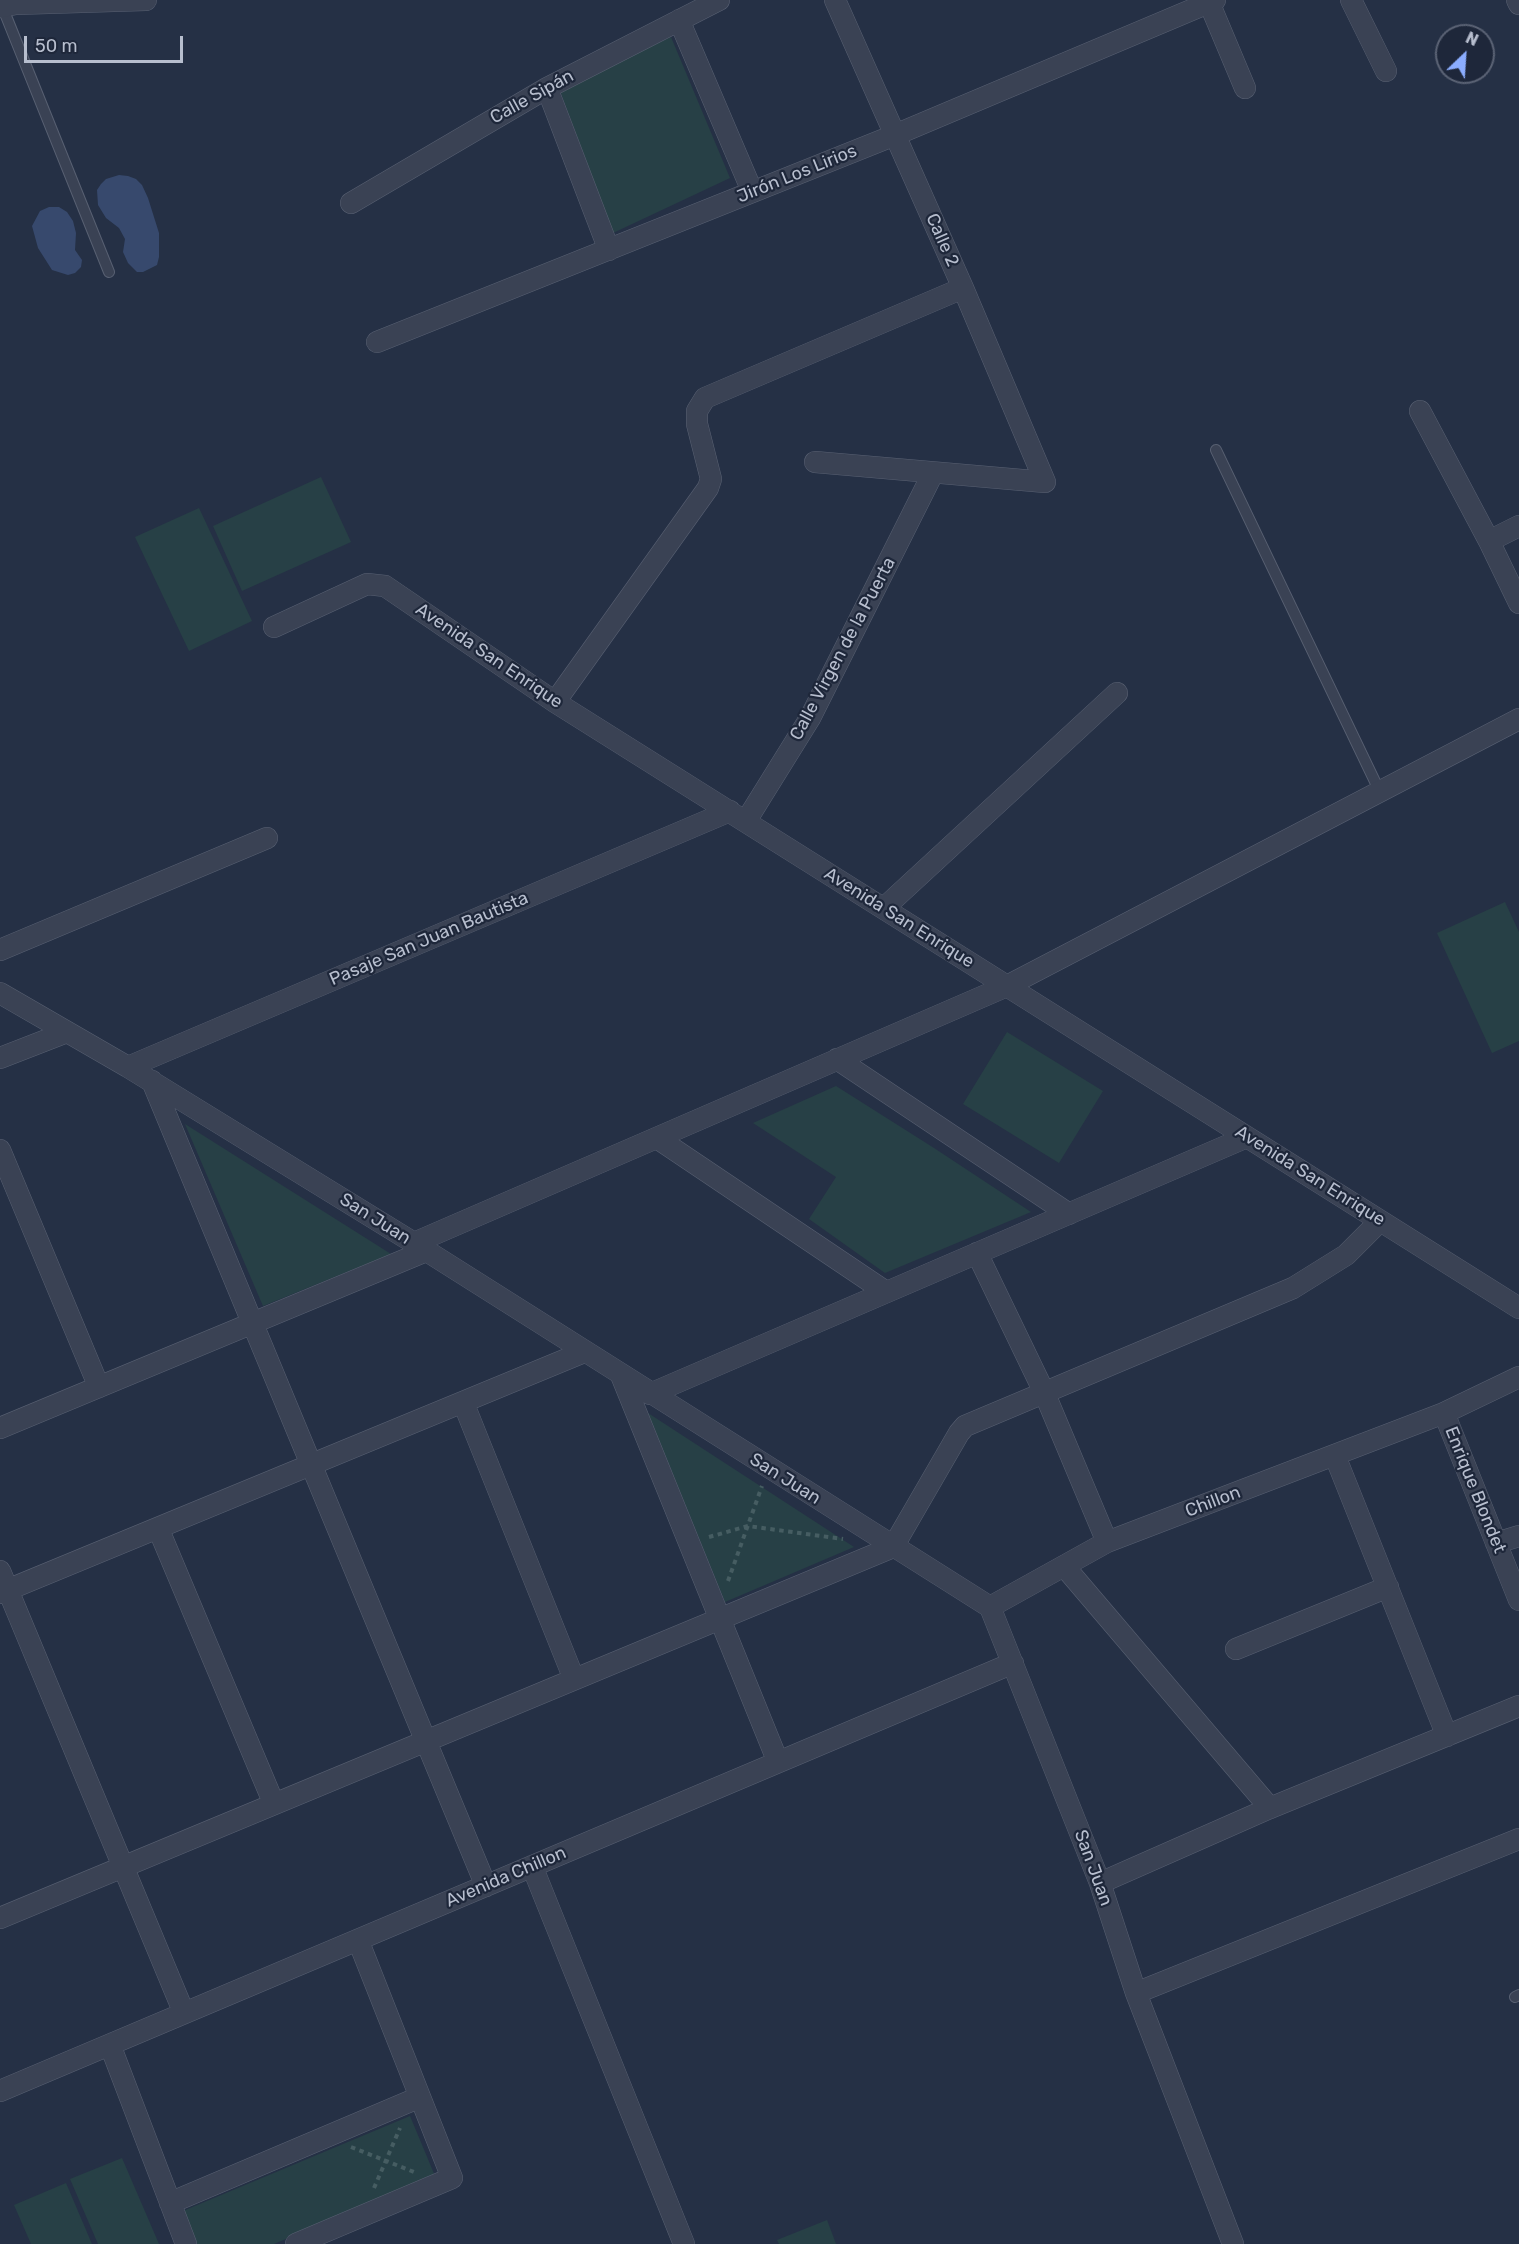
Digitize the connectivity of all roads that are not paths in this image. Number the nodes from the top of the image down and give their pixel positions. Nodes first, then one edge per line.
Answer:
1 (146, 0) edge
2 (719, 0) edge
3 (835, 0) edge
4 (1351, 0) edge
5 (1517, 0) edge
6 (1211, 1) edge
7 (1519, 4) edge
8 (1, 7) edge
9 (679, 20) junction
10 (1386, 71) dead end
11 (547, 88) junction
12 (1245, 88) dead end
13 (895, 135) junction
14 (752, 191) junction
15 (351, 203) dead end
16 (609, 250) junction
17 (109, 272) dead end
18 (963, 288) junction
19 (377, 342) dead end
20 (1420, 411) dead end
21 (1215, 450) dead end
22 (815, 462) dead end
23 (933, 473) junction
24 (1519, 526) edge
25 (1489, 542) junction
26 (1519, 603) edge
27 (274, 627) dead end
28 (1117, 693) dead end
29 (555, 702) junction
30 (1519, 719) edge
31 (1380, 792) junction
32 (738, 816) junction
33 (267, 838) dead end
34 (884, 908) junction
35 (0, 950) edge
36 (1007, 986) junction
37 (0, 993) edge
38 (67, 1032) junction
39 (0, 1058) edge
40 (837, 1059) junction
41 (128, 1067) junction
42 (152, 1081) junction
43 (1247, 1137) junction
44 (657, 1138) junction
45 (0, 1150) edge
46 (1069, 1214) junction
47 (1380, 1221) junction
48 (420, 1247) junction
49 (977, 1253) junction
50 (886, 1293) junction
51 (1519, 1308) edge
52 (252, 1323) junction
53 (584, 1352) junction
54 (621, 1375) junction
55 (1519, 1377) edge
56 (99, 1387) junction
57 (1044, 1392) junction
58 (650, 1394) junction
59 (463, 1402) junction
60 (1444, 1413) junction
61 (0, 1428) edge
62 (1335, 1456) junction
63 (311, 1465) junction
64 (158, 1528) junction
65 (1519, 1536) edge
66 (1107, 1542) junction
67 (1496, 1544) junction
68 (892, 1547) junction
69 (1064, 1566) junction
70 (3, 1585) edge
71 (1388, 1587) junction
72 (1519, 1600) edge
73 (990, 1607) junction
74 (718, 1619) junction
75 (1236, 1649) dead end
76 (1013, 1663) junction
77 (574, 1679) junction
78 (1519, 1706) edge
79 (1447, 1736) junction
80 (426, 1741) junction
81 (778, 1762) junction
82 (274, 1804) junction
83 (1270, 1808) junction
84 (1519, 1839) edge
85 (123, 1866) junction
86 (532, 1866) junction
87 (1100, 1883) junction
88 (486, 1886) junction
89 (0, 1918) edge
90 (358, 1940) junction
91 (1136, 1993) junction
92 (184, 2013) junction
93 (110, 2045) junction
94 (0, 2091) edge
95 (416, 2099) junction
96 (170, 2203) junction
97 (186, 2244) edge
98 (296, 2244) edge
99 (684, 2244) edge
100 (1233, 2244) edge

1 - 8 street
2 - 9 street, Calle Sipán
3 - 13 street, Calle 2
4 - 10 street
5 - 7 street
6 - 12 street
6 - 13 street, Jirón Los Lirios
8 - 17 lane
9 - 11 street, Calle Sipán
9 - 14 street
11 - 15 street, Calle Sipán
11 - 16 street
13 - 14 street, Jirón Los Lirios
13 - 18 street, Calle 2
14 - 16 street, Jirón Los Lirios
16 - 19 street, Jirón Los Lirios
18 - 23 street, Calle 2
18 - 29 street
20 - 25 street
21 - 31 lane
22 - 23 street
23 - 32 street, Calle Virgen de la Puerta
24 - 25 street
25 - 26 street
27 - 29 street, Avenida San Enrique
28 - 34 street
29 - 32 street, Avenida San Enrique
30 - 31 street
31 - 36 street
32 - 34 street, Avenida San Enrique
32 - 41 street, Pasaje San Juan Bautista
33 - 35 street
34 - 36 street, Avenida San Enrique
36 - 40 street
36 - 43 street, Avenida San Enrique
37 - 38 street, San Juan
38 - 39 street
38 - 41 street, San Juan
40 - 44 street
40 - 46 street
41 - 42 street, San Juan
42 - 48 street, San Juan
42 - 52 street
43 - 46 street
43 - 47 street, Avenida San Enrique
44 - 48 street
44 - 50 street
45 - 56 street
46 - 49 street
47 - 51 street, Avenida San Enrique
47 - 57 street
48 - 52 street
48 - 53 street, San Juan
49 - 50 street
49 - 57 street
50 - 58 street
52 - 56 street
52 - 63 street
53 - 54 street, San Juan
53 - 59 street
54 - 58 street, San Juan
54 - 74 street
55 - 60 street, Chillon
56 - 61 street
57 - 66 street
57 - 68 street
58 - 68 street, San Juan
59 - 63 street
59 - 77 street
60 - 62 street, Chillon
60 - 67 street, Enrique Blondet
62 - 66 street, Chillon
62 - 71 street
63 - 64 street
63 - 80 street
64 - 70 street
64 - 82 street
65 - 67 street
66 - 69 street, Chillon
67 - 72 street, Enrique Blondet
68 - 73 street, San Juan
68 - 74 street
69 - 73 street, Chillon
69 - 83 street
70 - 85 street
71 - 75 street
71 - 79 street
73 - 76 street, San Juan
74 - 77 street
74 - 81 street
76 - 81 street, Avenida Chillon
76 - 87 street, San Juan
77 - 80 street
78 - 79 street
79 - 83 street
80 - 82 street
80 - 88 street
81 - 86 street, Avenida Chillon
82 - 85 street
83 - 87 street
84 - 91 street
85 - 89 street
85 - 92 street
86 - 88 street, Avenida Chillon
86 - 99 street
87 - 91 street, San Juan
88 - 90 street, Avenida Chillon
90 - 92 street, Avenida Chillon
90 - 95 street
91 - 100 street, San Juan
92 - 93 street, Avenida Chillon
93 - 94 street, Avenida Chillon
93 - 96 street
95 - 96 street
95 - 98 street
96 - 97 street

